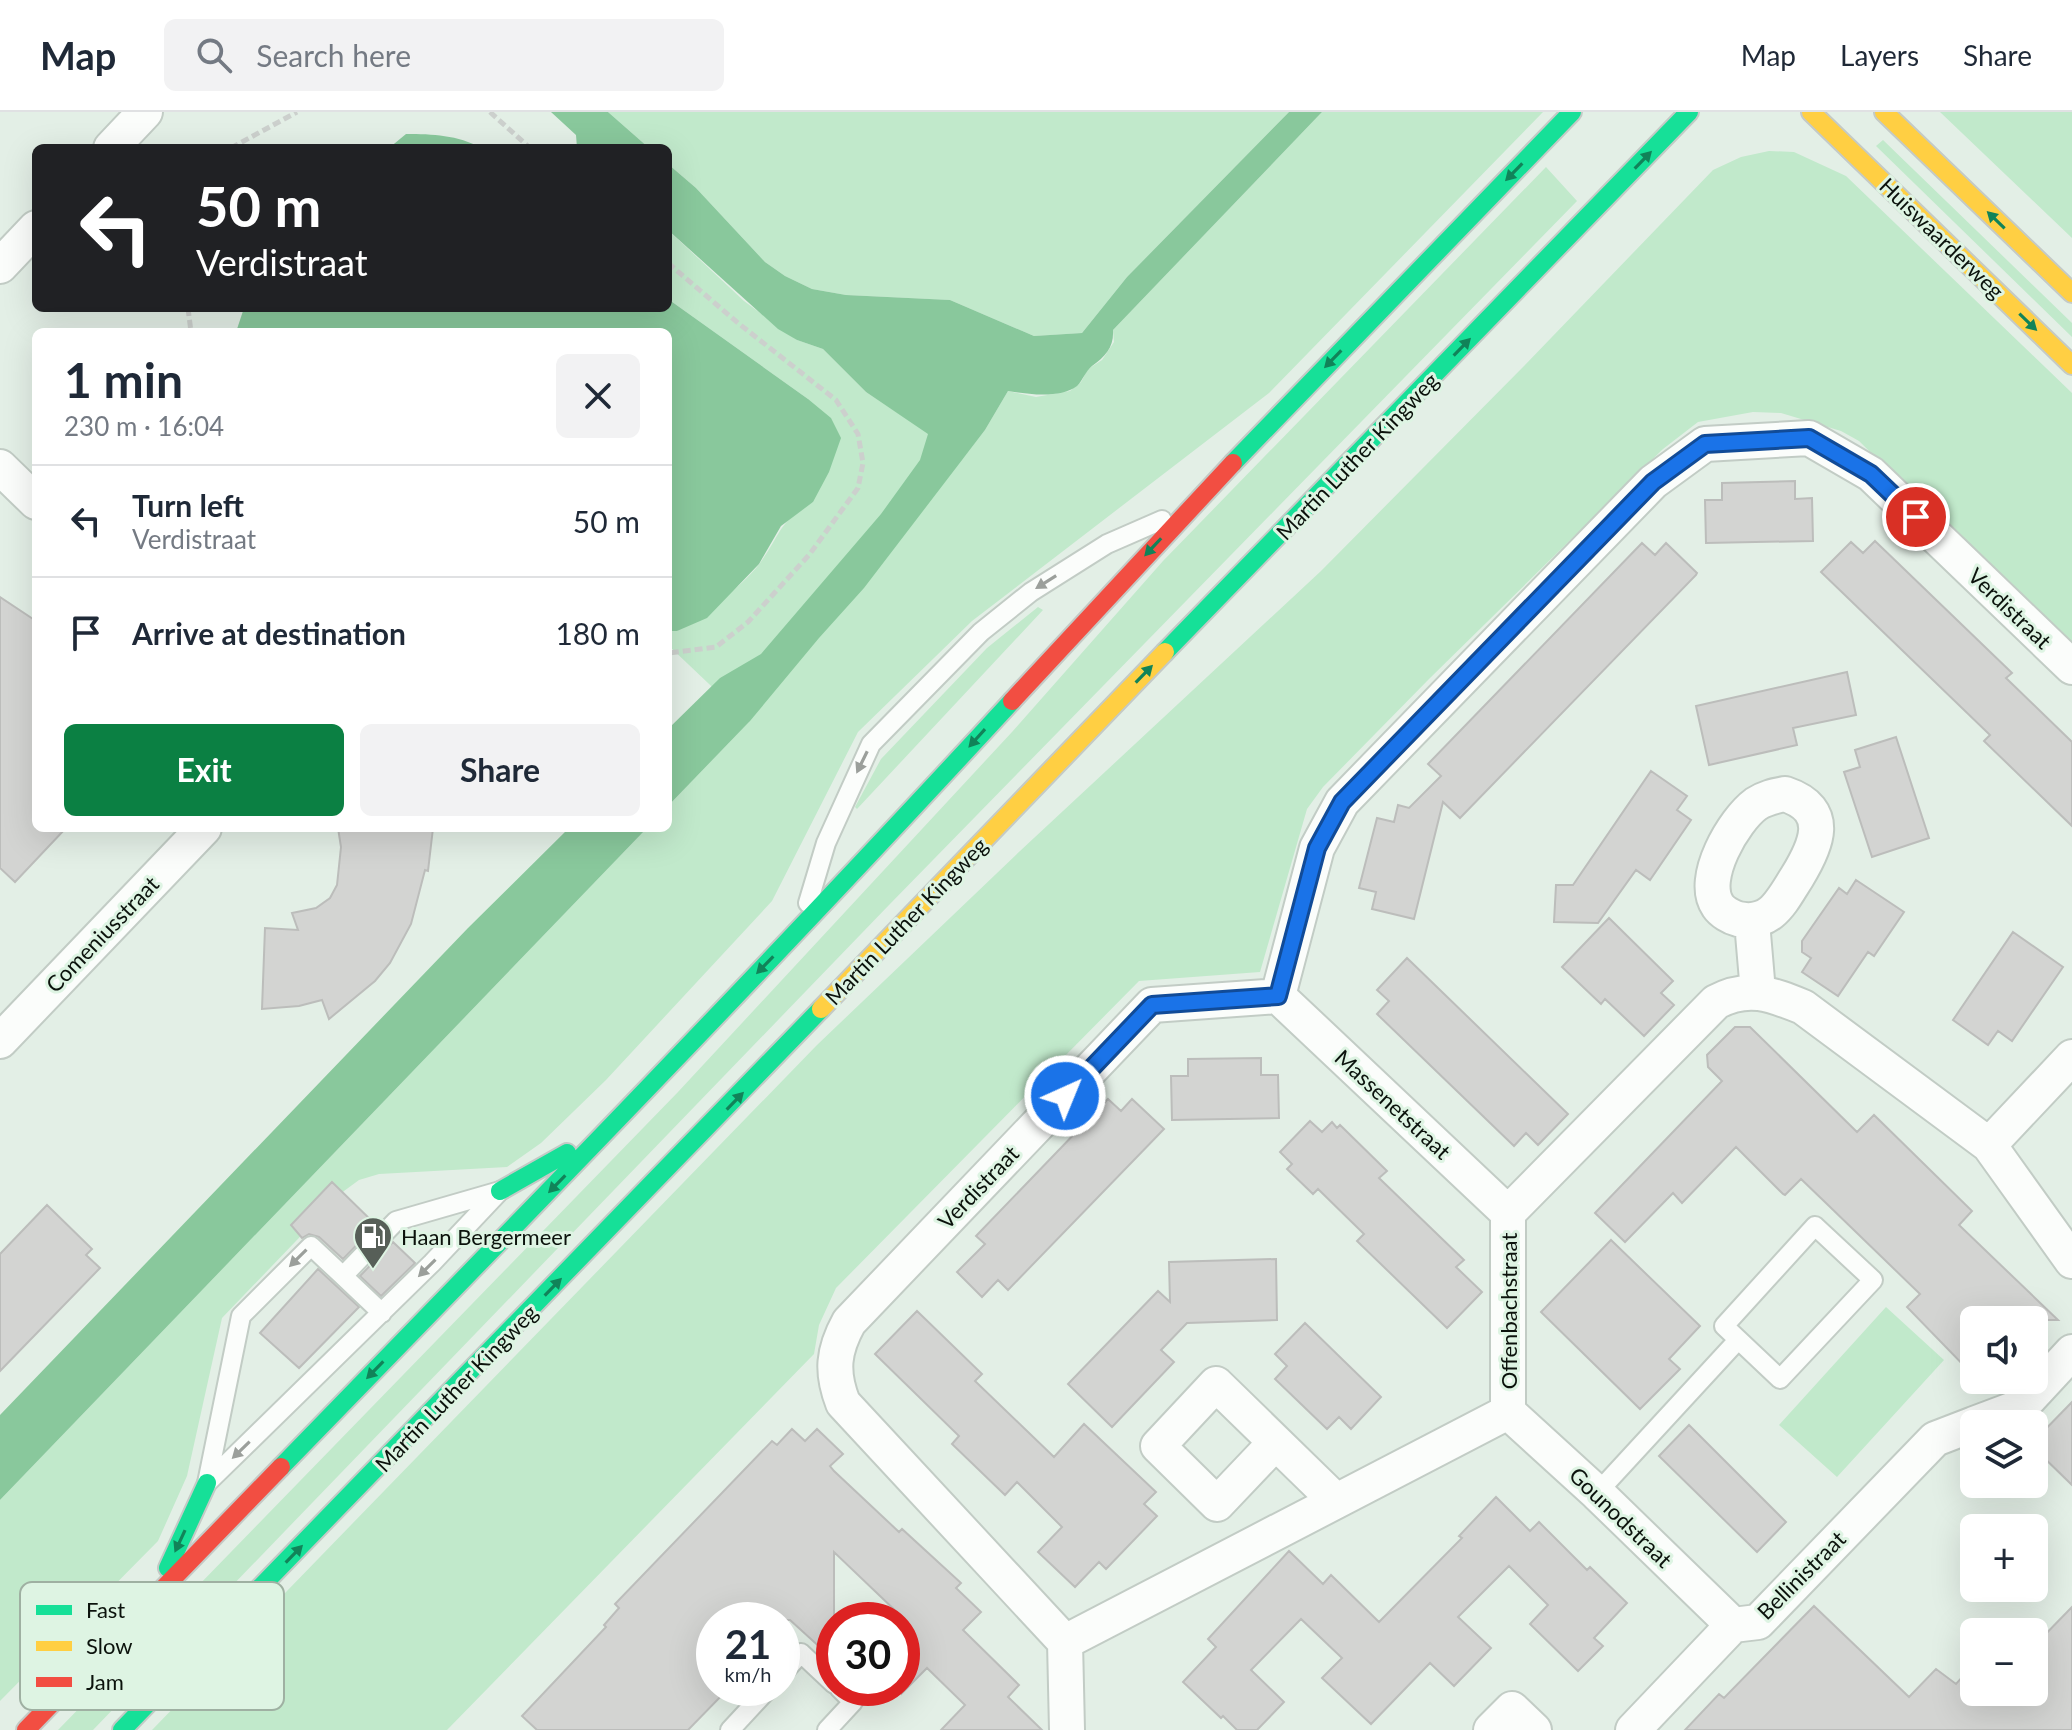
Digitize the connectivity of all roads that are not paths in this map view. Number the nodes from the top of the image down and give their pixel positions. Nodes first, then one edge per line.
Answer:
1 (145, 112) edge
2 (1572, 112) edge
3 (1689, 112) edge
4 (1811, 112) edge
5 (1884, 112) edge
6 (115, 144) edge
7 (32, 232) edge
8 (0, 266) edge
9 (2072, 293) edge
10 (2072, 365) edge
11 (0, 467) edge
12 (32, 498) edge
13 (1190, 508) junction
14 (2072, 667) edge
15 (200, 832) edge
16 (1752, 922) dead end
17 (801, 927) junction
18 (1758, 992) junction
19 (1278, 996) junction
20 (0, 1041) edge
21 (2072, 1057) edge
22 (611, 1128) junction
23 (1989, 1145) junction
24 (500, 1191) junction
25 (1508, 1213) junction
26 (2072, 1261) edge
27 (343, 1276) junction
28 (382, 1313) junction
29 (1738, 1340) junction
30 (2072, 1352) edge
31 (2011, 1410) edge
32 (1508, 1412) junction
33 (1960, 1429) edge
34 (1275, 1443) dead end
35 (207, 1483) junction
36 (1597, 1493) junction
37 (1336, 1501) junction
38 (161, 1582) edge
39 (170, 1582) edge
40 (266, 1582) edge
41 (1733, 1625) junction
42 (1065, 1642) junction
43 (800, 1654) edge
44 (816, 1667) edge
45 (752, 1706) edge
46 (849, 1706) edge
47 (45, 1710) edge
48 (141, 1710) edge
49 (26, 1730) edge
50 (122, 1730) edge
51 (730, 1730) edge
52 (827, 1730) edge
53 (1067, 1730) edge
54 (1491, 1730) edge
55 (1534, 1730) edge
56 (1633, 1730) edge

1 - 6 street
2 -> 13 highway
40 -> 3 highway, Martin Luther Kingweg
4 -> 10 highway, Huiswaarderweg
9 -> 5 highway
7 - 8 street
11 - 12 street
13 -> 17 highway
13 -> 17 lane
14 - 19 street, Verdistraat
15 - 20 street, Comeniusstraat
16 - 18 street
17 -> 22 highway
18 - 23 street, Offenbachstraat
18 - 25 street, Offenbachstraat
19 - 25 street, Massenetstraat
19 - 42 street, Verdistraat
21 - 23 street
22 - 24 highway
22 -> 39 highway
23 - 26 street, Offenbachstraat
24 - 27 lane
24 -> 28 lane
25 - 32 street, Offenbachstraat
27 - 28 lane
27 -> 35 lane
28 -> 35 lane
29 - 29 lane
29 - 36 lane
30 - 31 street, Bellinistraat
32 - 36 street, Gounodstraat
32 - 37 street, Offenbachstraat
33 - 41 street, Bellinistraat
34 - 37 street
35 -> 38 highway
36 - 41 street, Gounodstraat
37 - 42 street, Offenbachstraat
41 - 56 street, Bellinistraat
42 - 53 street
43 - 44 lane
45 - 51 lane
46 - 52 lane
47 - 49 highway
50 -> 48 highway, Martin Luther Kingweg
54 - 55 street

